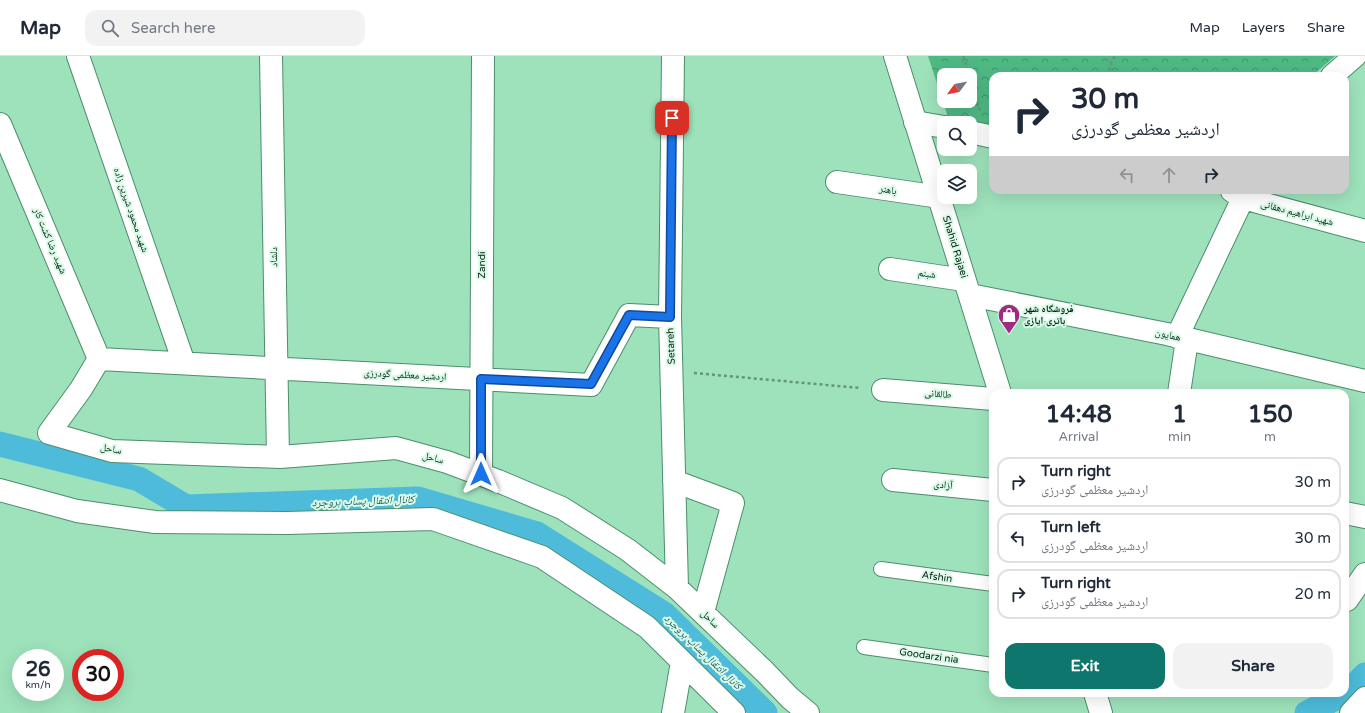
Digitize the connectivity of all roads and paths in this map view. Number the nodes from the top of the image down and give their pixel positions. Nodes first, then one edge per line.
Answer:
1 (78, 56) edge
2 (271, 56) edge
3 (483, 56) edge
4 (674, 56) edge
5 (895, 56) edge
6 (963, 56) edge
7 (1115, 56) edge
8 (1355, 56) edge
9 (967, 68) edge
10 (1108, 72) edge
11 (1337, 72) edge
12 (977, 108) edge
13 (915, 122) junction
14 (0, 124) edge
15 (937, 126) edge
16 (983, 135) edge
17 (837, 182) dead end
18 (937, 188) edge
19 (1237, 194) edge
20 (937, 197) edge
21 (942, 204) edge
22 (1365, 231) edge
23 (890, 269) dead end
24 (967, 287) junction
25 (670, 317) junction
26 (1182, 338) junction
27 (99, 359) junction
28 (184, 363) junction
29 (276, 368) junction
30 (671, 371) junction
31 (481, 379) junction
32 (1365, 381) edge
33 (999, 389) edge
34 (1178, 389) edge
35 (883, 390) joint
36 (989, 399) edge
37 (278, 457) junction
38 (481, 474) junction
39 (893, 480) dead end
40 (674, 481) junction
41 (0, 490) edge
42 (989, 490) edge
43 (1349, 514) edge
44 (1365, 517) edge
45 (881, 569) dead end
46 (1365, 574) edge
47 (989, 583) edge
48 (677, 588) junction
49 (1349, 596) edge
50 (703, 612) junction
51 (864, 647) dead end
52 (682, 662) junction
53 (989, 664) edge
54 (1096, 697) edge
55 (1365, 698) edge
56 (673, 713) edge
57 (734, 713) edge
58 (808, 713) edge
59 (1101, 713) edge
60 (1351, 713) edge

1 - 28 street, شهید محمود شیرین زاده
2 - 29 street, دلشاد
3 - 31 street, Zandi
4 - 25 street, Setareh
5 - 13 street, Shahid Rajaei
6 - 9 path
7 - 10 path
8 - 11 street
12 - 16 path
13 - 15 street
13 - 18 street, Shahid Rajaei
14 - 27 street, شهید رضا کشت کار
17 - 20 street, باهنر
19 - 22 street, شهید ابراهیم دهقانی
19 - 26 street
21 - 24 street, Shahid Rajaei
23 - 24 street, شبنم
24 - 26 street, همایون
24 - 33 street, Shahid Rajaei
25 - 30 street, Setareh
25 - 31 street, اردشیر معظمی گودرزی
26 - 32 street, همایون
26 - 34 street
27 - 28 street, اردشیر معظمی گودرزی
27 - 37 street, ساحل
28 - 29 street, اردشیر معظمی گودرزی
29 - 31 street, اردشیر معظمی گودرزی
29 - 37 street, دلشاد
30 - 35 path
30 - 40 street, Setareh
31 - 38 street, Zandi
35 - 36 street, طالقانی
37 - 38 street, ساحل
38 - 48 street, ساحل
39 - 42 street, آزادی
40 - 48 street, Setareh
40 - 50 street
41 - 52 street
43 - 44 street
45 - 47 lane, Afshin
46 - 49 street
48 - 50 street, ساحل
50 - 58 street, ساحل
51 - 53 lane, Goodarzi nia
52 - 56 street
52 - 57 street
54 - 59 street
55 - 60 street

